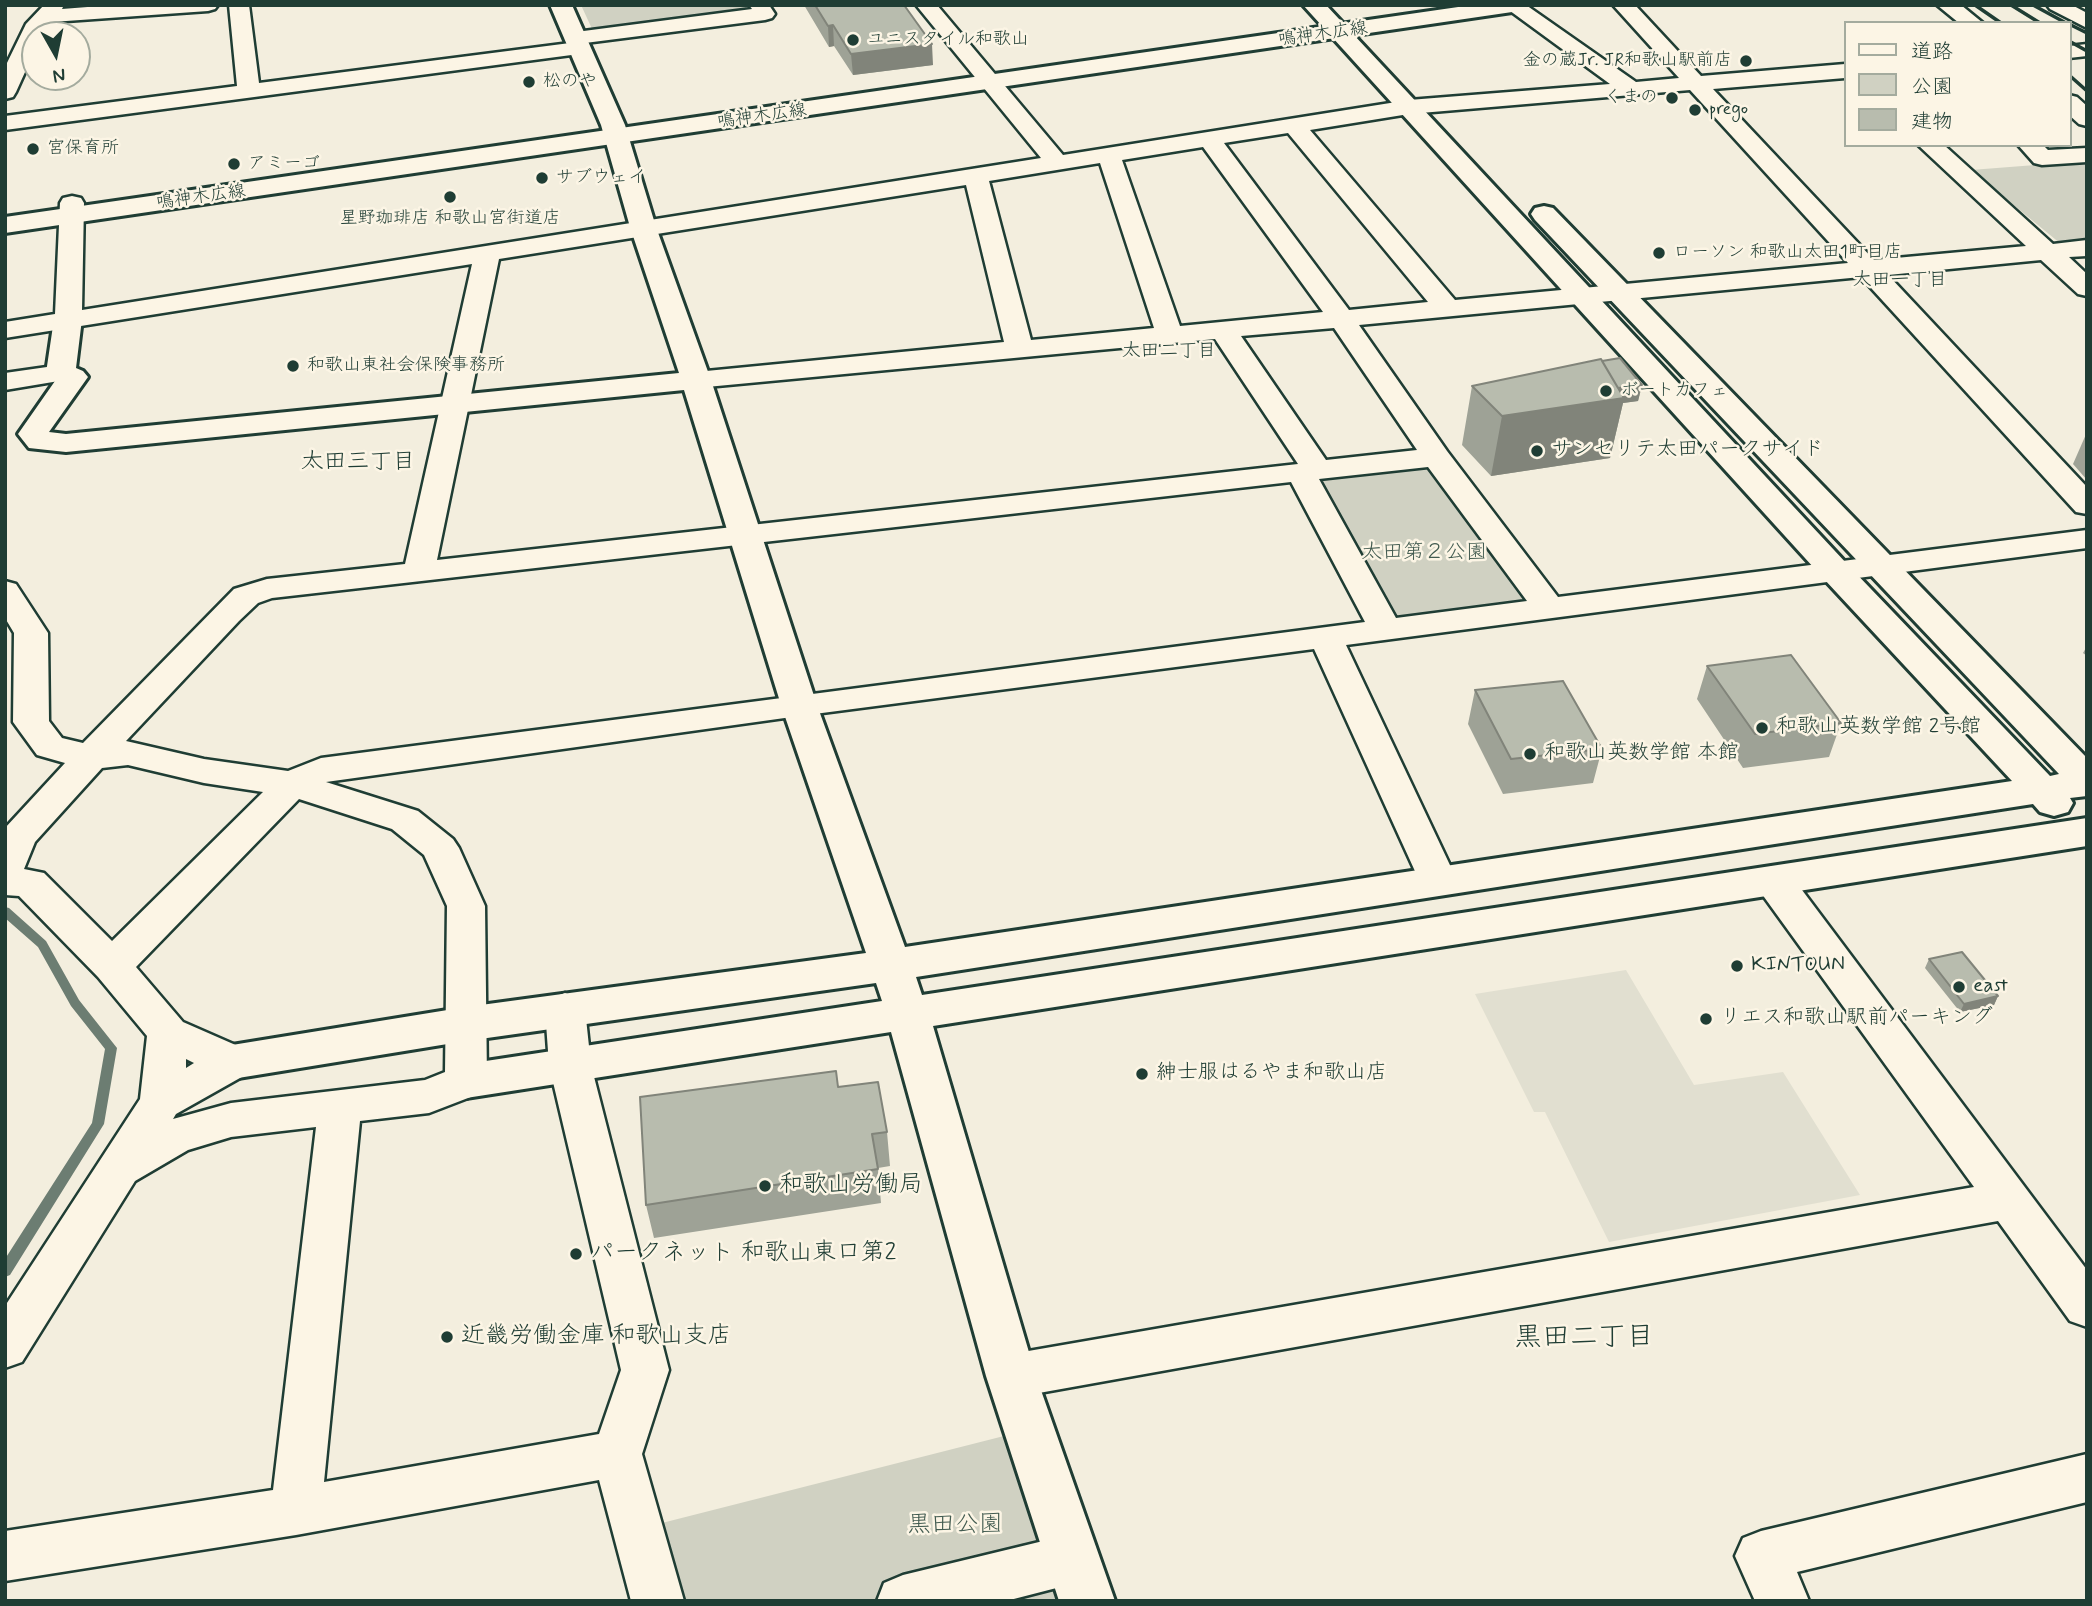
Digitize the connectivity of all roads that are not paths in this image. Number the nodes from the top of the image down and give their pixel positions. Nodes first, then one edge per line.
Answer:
1 (208, 5) edge
2 (239, 5) edge
3 (561, 5) edge
4 (760, 5) edge
5 (926, 5) edge
6 (1443, 5) edge
7 (1519, 5) edge
8 (1623, 5) edge
9 (1947, 5) edge
10 (2057, 5) edge
11 (1513, 6) edge
12 (51, 11) edge
13 (1342, 19) edge
14 (1970, 21) edge
15 (2087, 22) edge
16 (578, 43) junction
17 (1843, 71) edge
18 (985, 78) junction
19 (1692, 83) junction
20 (1631, 88) junction
21 (249, 91) junction
22 (5, 92) edge
23 (2071, 104) edge
24 (1423, 105) junction
25 (2087, 119) edge
26 (5, 123) edge
27 (1294, 125) junction
28 (614, 132) junction
29 (1208, 138) junction
30 (1932, 147) edge
31 (2032, 147) edge
32 (1109, 155) junction
33 (2087, 155) edge
34 (1057, 163) junction
35 (976, 176) junction
36 (72, 210) junction
37 (5, 211) edge
38 (5, 225) edge
39 (643, 227) junction
40 (2087, 248) edge
41 (2048, 252) junction
42 (486, 254) junction
43 (1868, 270) junction
44 (2087, 288) edge
45 (1619, 293) junction
46 (1584, 296) junction
47 (1448, 309) junction
48 (1341, 318) junction
49 (68, 319) junction
50 (5, 330) edge
51 (1223, 330) junction
52 (1170, 336) junction
53 (1020, 351) junction
54 (61, 373) junction
55 (696, 380) junction
56 (5, 382) edge
57 (453, 404) junction
58 (1436, 457) junction
59 (1309, 471) junction
60 (2087, 505) edge
61 (743, 536) junction
62 (2087, 539) edge
63 (1884, 567) junction
64 (418, 572) junction
65 (1836, 572) junction
66 (5, 591) edge
67 (1549, 608) junction
68 (1387, 631) junction
69 (1326, 639) junction
70 (799, 705) junction
71 (91, 757) junction
72 (2087, 782) edge
73 (292, 784) junction
74 (2042, 790) junction
75 (2085, 834) edge
76 (5, 869) edge
77 (1438, 880) junction
78 (1773, 880) junction
79 (5, 881) edge
80 (890, 965) junction
81 (112, 966) junction
82 (565, 1009) junction
83 (908, 1014) junction
84 (466, 1024) junction
85 (168, 1033) junction
86 (232, 1062) junction
87 (570, 1065) junction
88 (466, 1081) junction
89 (160, 1102) junction
90 (340, 1108) junction
91 (231, 1120) junction
92 (117, 1169) junction
93 (2009, 1200) junction
94 (2087, 1307) edge
95 (5, 1348) edge
96 (1011, 1376) junction
97 (617, 1454) junction
98 (2087, 1478) edge
99 (296, 1511) junction
100 (5, 1556) edge
101 (1079, 1580) edge
102 (658, 1601) edge
103 (903, 1601) edge
104 (1783, 1601) edge

1 - 12 street
2 - 21 street
3 - 16 street
4 - 16 street
5 - 18 street
6 - 13 street, 鳴神木広線
7 - 11 street, 鳴神木広線
8 - 19 street
9 - 14 street
10 - 15 street
11 - 13 street, 鳴神木広線
11 - 20 street
12 - 22 street
13 - 18 street, 鳴神木広線
13 - 24 street
16 - 21 street
16 - 28 street
17 - 19 street
18 - 28 street, 鳴神木広線
18 - 34 street
19 - 20 street
19 - 43 street
20 - 24 street
21 - 26 street
23 - 25 street
24 - 27 street
24 - 45 street
24 - 46 street
27 - 29 street
27 - 47 street
28 - 36 street, 鳴神木広線
28 - 39 street
29 - 32 street
29 - 48 street
30 - 41 street
31 - 33 street
32 - 34 street
32 - 52 street
34 - 35 street
35 - 39 street
35 - 53 street
36 - 37 street, 鳴神木広線
36 - 38 street, 鳴神木広線
36 - 49 street
39 - 42 street
39 - 55 street
40 - 41 street
41 - 43 street
41 - 44 street
42 - 49 street
42 - 57 street
43 - 45 street
43 - 60 street
45 - 46 street
45 - 63 street
46 - 47 street
46 - 65 street
47 - 48 street
48 - 51 street
48 - 58 street
49 - 50 street
49 - 54 street
51 - 52 street
51 - 59 street
52 - 53 street
53 - 55 street
54 - 56 street
54 - 57 street
55 - 57 street
55 - 61 street
57 - 64 street
58 - 59 street
58 - 67 street
59 - 61 street
59 - 68 street
61 - 64 street
61 - 70 street
62 - 63 street
63 - 65 street
63 - 72 street
64 - 71 street
65 - 67 street
65 - 74 street
66 - 71 street
67 - 68 street
68 - 69 street
69 - 70 street
69 - 77 street
70 - 73 street
70 - 80 street
71 - 73 street
71 - 76 street
72 - 74 street
73 - 81 street
73 - 84 street
74 - 75 street
74 - 77 street
75 - 78 street
77 - 80 street
78 - 83 street
78 - 93 street
79 - 81 street
80 - 82 street
80 - 83 street
81 - 85 street
82 - 84 street
82 - 87 street
83 - 87 street
83 - 96 street
84 - 86 street
84 - 88 street
85 - 86 street
85 - 89 street
86 - 89 street
87 - 88 street
87 - 97 street
88 - 90 street
89 - 91 street
89 - 92 street
90 - 91 street
90 - 99 street
91 - 92 street
92 - 95 street
93 - 94 street
93 - 96 street
96 - 101 street
97 - 99 street
97 - 102 street
98 - 104 street
99 - 100 street
101 - 103 street

